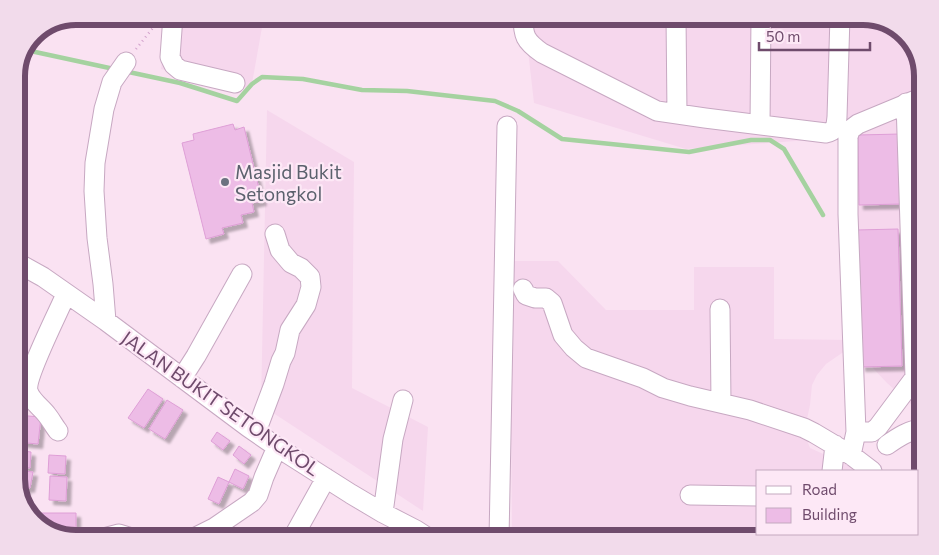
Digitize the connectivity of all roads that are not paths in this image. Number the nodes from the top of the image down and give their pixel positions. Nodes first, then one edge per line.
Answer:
1 (166, 25) edge
2 (523, 25) edge
3 (676, 25) edge
4 (761, 25) edge
5 (840, 25) edge
6 (126, 62) road end
7 (235, 84) dead end
8 (914, 100) edge
9 (677, 114) junction
10 (843, 123) junction
11 (760, 125) junction
12 (507, 126) dead end
13 (275, 234) dead end
14 (25, 267) edge
15 (242, 274) dead end
16 (523, 289) dead end
17 (66, 294) junction
18 (720, 310) dead end
19 (106, 321) junction
20 (182, 378) junction
21 (914, 379) edge
22 (403, 400) dead end
23 (721, 403) junction
24 (914, 430) edge
25 (58, 431) dead end
26 (256, 432) junction
27 (856, 432) junction
28 (835, 445) junction
29 (887, 445) dead end
30 (277, 447) junction
31 (851, 455) junction
32 (832, 470) edge
33 (871, 470) edge
34 (326, 478) junction
35 (690, 495) dead end
36 (756, 496) edge
37 (383, 513) junction
38 (210, 530) edge
39 (298, 530) edge
40 (416, 530) edge
41 (499, 530) edge

1 - 7 street
2 - 9 street
3 - 9 street
4 - 11 street
5 - 10 street
6 - 19 street
8 - 10 street
9 - 11 street
10 - 11 street
10 - 27 street
12 - 41 street
13 - 26 street
14 - 17 street, JALAN BUKIT SETONGKOL
15 - 20 street
16 - 23 street
17 - 19 street, JALAN BUKIT SETONGKOL
17 - 25 street
18 - 23 street
19 - 20 street, JALAN BUKIT SETONGKOL
20 - 26 street, JALAN BUKIT SETONGKOL
21 - 27 street
22 - 37 street
23 - 28 street
24 - 29 street
26 - 30 street, JALAN BUKIT SETONGKOL
27 - 31 street
28 - 31 street
28 - 32 street
30 - 34 street, JALAN BUKIT SETONGKOL
30 - 38 street
31 - 33 street
34 - 37 street, JALAN BUKIT SETONGKOL
34 - 39 street
35 - 36 street
37 - 40 street, JALAN BUKIT SETONGKOL

